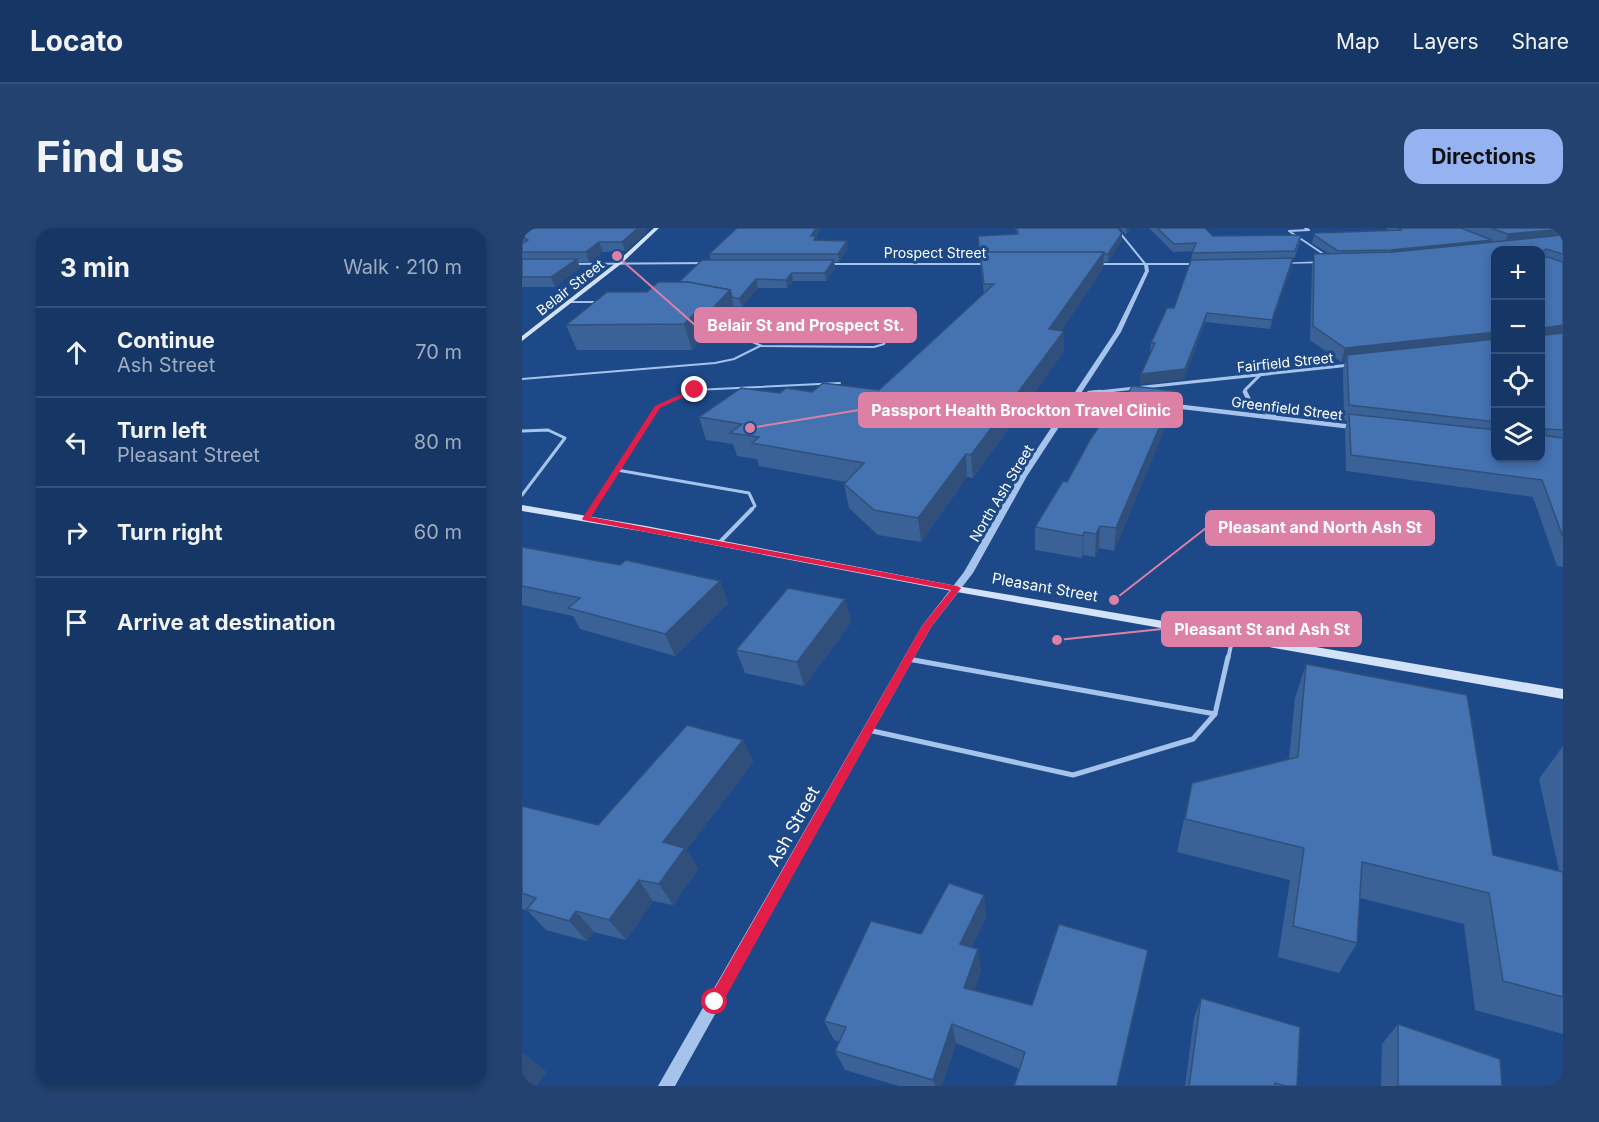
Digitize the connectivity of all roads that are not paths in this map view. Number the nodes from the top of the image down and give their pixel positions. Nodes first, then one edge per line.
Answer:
1 (657, 228) edge
2 (1116, 228) edge
3 (1305, 228) edge
4 (1326, 256) edge
5 (1335, 262) edge
6 (620, 263) junction
7 (718, 263) edge
8 (1276, 263) edge
9 (561, 264) edge
10 (813, 264) edge
11 (1004, 264) edge
12 (1087, 264) edge
13 (1205, 264) edge
14 (1146, 265) junction
15 (570, 302) junction
16 (602, 302) edge
17 (727, 308) edge
18 (769, 316) junction
19 (522, 339) edge
20 (760, 345) junction
21 (1354, 365) edge
22 (1260, 375) junction
23 (522, 379) edge
24 (840, 383) edge
25 (1076, 395) junction
26 (1133, 401) edge
27 (1156, 404) edge
28 (1281, 418) junction
29 (1360, 428) edge
30 (522, 431) edge
31 (617, 470) junction
32 (522, 495) edge
33 (522, 508) edge
34 (586, 519) junction
35 (719, 543) junction
36 (957, 588) junction
37 (1233, 636) junction
38 (908, 659) junction
39 (1563, 694) edge
40 (1215, 714) junction
41 (868, 730) junction
42 (666, 1086) edge

1 - 6 main road, Belair Street
2 - 14 street
3 - 4 lane
5 - 8 street
6 - 7 street
6 - 9 street
6 - 15 main road, Belair Street
10 - 11 street, Prospect Street
12 - 14 street
13 - 14 street
14 - 25 street, North Ash Street
15 - 16 lane
15 - 19 main road, Belair Street
17 - 18 lane
18 - 20 lane
18 - 20 lane
20 - 23 lane
21 - 22 street, Fairfield Street
22 - 25 street, Fairfield Street
22 - 28 street
24 - 31 lane
25 - 26 street
25 - 36 street, North Ash Street
27 - 28 street, Greenfield Street
28 - 29 street, Greenfield Street
30 - 32 lane
31 - 34 lane
31 - 35 lane
33 - 34 main road, Pleasant Street
34 - 35 main road, Pleasant Street
35 - 36 main road, Pleasant Street
36 - 37 main road, Pleasant Street
36 - 38 street, Ash Street
37 - 39 main road, Pleasant Street
37 - 40 lane
38 - 40 lane
38 - 41 street, Ash Street
40 - 41 lane
41 - 42 street, Ash Street

